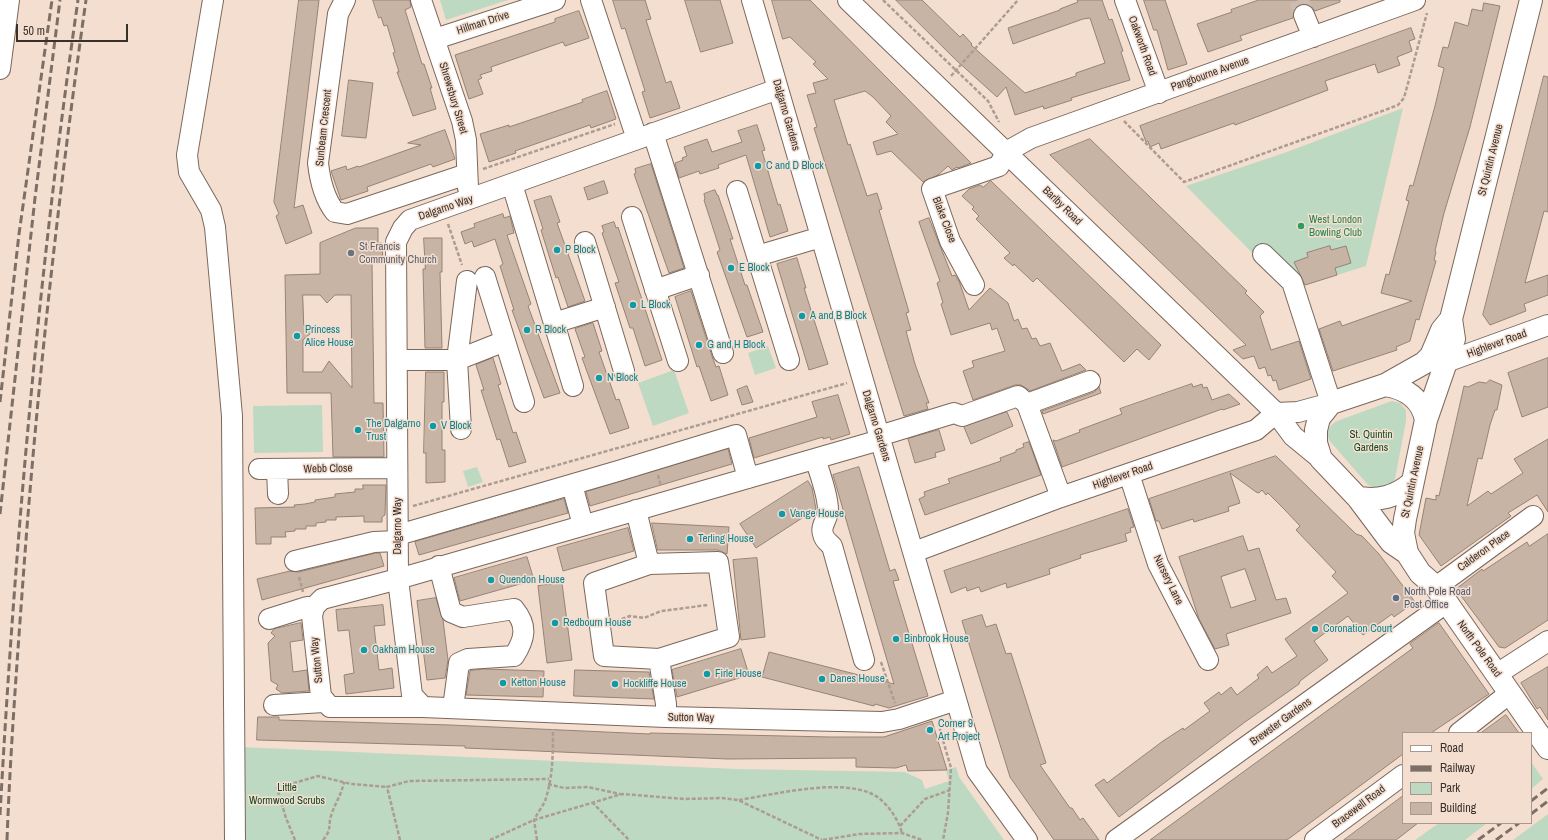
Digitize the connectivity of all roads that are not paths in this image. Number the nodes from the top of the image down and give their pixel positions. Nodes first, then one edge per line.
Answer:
1 (9, 0) edge
2 (213, 0) edge
3 (345, 0) edge
4 (421, 0) edge
5 (555, 0) edge
6 (592, 0) edge
7 (752, 0) edge
8 (848, 0) edge
9 (1125, 0) edge
10 (1530, 0) edge
11 (1422, 4) edge
12 (1304, 15) tunnel mouth
13 (1313, 37) junction
14 (434, 39) junction
15 (0, 69) edge
16 (778, 89) junction
17 (1159, 93) junction
18 (645, 136) junction
19 (1006, 152) junction
20 (472, 172) junction
21 (512, 184) junction
22 (737, 192) dead end
23 (471, 199) junction
24 (632, 217) dead end
25 (821, 237) junction
26 (585, 242) dead end
27 (1262, 254) dead end
28 (757, 256) junction
29 (698, 275) junction
30 (974, 285) dead end
31 (655, 290) junction
32 (605, 307) junction
33 (1451, 319) junction
34 (554, 323) junction
35 (1548, 325) edge
36 (505, 341) junction
37 (723, 353) dead end
38 (397, 360) junction
39 (457, 360) junction
40 (789, 360) dead end
41 (678, 361) dead end
42 (1446, 362) junction
43 (624, 371) dead end
44 (1090, 381) dead end
45 (1385, 385) junction
46 (573, 386) dead end
47 (524, 402) dead end
48 (1331, 403) junction
49 (1027, 404) junction
50 (1276, 413) junction
51 (1426, 420) junction
52 (461, 429) dead end
53 (880, 438) junction
54 (815, 459) junction
55 (1321, 459) junction
56 (397, 468) junction
57 (1129, 474) junction
58 (748, 478) junction
59 (1412, 483) junction
60 (572, 485) junction
61 (278, 494) dead end
62 (1061, 497) junction
63 (1358, 498) junction
64 (636, 510) junction
65 (1533, 516) dead end
66 (583, 525) junction
67 (398, 538) junction
68 (914, 552) junction
69 (1407, 553) junction
70 (295, 561) road end
71 (649, 564) junction
72 (439, 566) junction
73 (398, 579) junction
74 (1441, 595) junction
75 (310, 607) junction
76 (269, 619) dead end
77 (1548, 641) edge
78 (659, 659) junction
79 (864, 660) road end
80 (1208, 660) dead end
81 (1497, 674) junction
82 (1510, 693) junction
83 (956, 700) junction
84 (324, 702) junction
85 (274, 705) dead end
86 (423, 707) junction
87 (453, 708) junction
88 (666, 718) junction
89 (1460, 732) edge
90 (1548, 748) edge
91 (1402, 776) edge
92 (234, 840) edge
93 (1027, 840) edge
94 (1116, 840) edge
95 (1315, 840) edge

1 - 15 street
2 - 92 street
3 - 20 street, Sunbeam Crescent
4 - 14 street, Shrewsbury Street
5 - 14 street, Hillman Drive
6 - 18 street
7 - 16 street, Dalgarno Gardens
8 - 19 street, Barlby Road
9 - 17 street, Oakworth Road
10 - 33 main road, St Quintin Avenue
11 - 13 street, Pangbourne Avenue
12 - 13 street
13 - 17 street, Pangbourne Avenue
14 - 20 street, Shrewsbury Street
16 - 18 street, Dalgarno Way
16 - 25 street, Dalgarno Gardens
17 - 19 street, Pangbourne Avenue
18 - 21 street, Dalgarno Way
18 - 29 street
19 - 30 street, Blake Close
19 - 50 street, Barlby Road
20 - 23 street, Shrewsbury Street
21 - 23 street, Dalgarno Way
21 - 34 street
22 - 28 street
23 - 38 street, Dalgarno Way
24 - 31 street
25 - 28 street
25 - 53 street, Dalgarno Gardens
26 - 32 street
27 - 48 street
28 - 40 street
29 - 31 street
29 - 37 street
31 - 41 street
32 - 34 street
32 - 43 street
33 - 42 main road, St Quintin Avenue
33 - 45 main road, St Quintin Avenue
34 - 46 street
35 - 42 street, Highlever Road
36 - 39 street
36 - 39 street
36 - 47 street
38 - 39 street
38 - 56 street, Dalgarno Way
39 - 52 street
42 - 51 main road, St Quintin Avenue
44 - 49 street
45 - 48 main road
45 - 51 main road
48 - 50 street
48 - 55 main road
49 - 53 street
49 - 62 street
50 - 55 street
50 - 57 street, Highlever Road
51 - 59 main road, St Quintin Avenue
53 - 54 street
53 - 68 street, Dalgarno Gardens
54 - 58 street
54 - 79 street
55 - 63 main road
56 - 61 street, Webb Close
56 - 67 street, Dalgarno Way
57 - 62 street, Highlever Road
57 - 80 street, Nursery Lane
58 - 60 street
58 - 64 street
59 - 63 main road
59 - 69 main road, St Quintin Avenue
60 - 66 street
60 - 67 street
62 - 68 street, Highlever Road
63 - 69 main road
64 - 66 street
64 - 71 street
65 - 74 street, Calderon Place
66 - 72 street
67 - 70 street
67 - 73 street, Dalgarno Way
68 - 83 street, Dalgarno Gardens
69 - 74 main road, North Pole Road
71 - 78 street
71 - 78 street
72 - 73 street
72 - 87 street
73 - 75 street
73 - 86 street
74 - 81 main road, North Pole Road
74 - 94 street, Brewster Gardens
75 - 76 street
75 - 84 street, Sutton Way
77 - 81 street
78 - 88 street
81 - 82 main road, North Pole Road
82 - 89 street
82 - 90 main road, North Pole Road
83 - 88 street, Sutton Way
83 - 93 street, Dalgarno Gardens
84 - 85 street
84 - 86 street, Sutton Way
86 - 87 street, Sutton Way
87 - 88 street, Sutton Way
91 - 95 street, Bracewell Road

